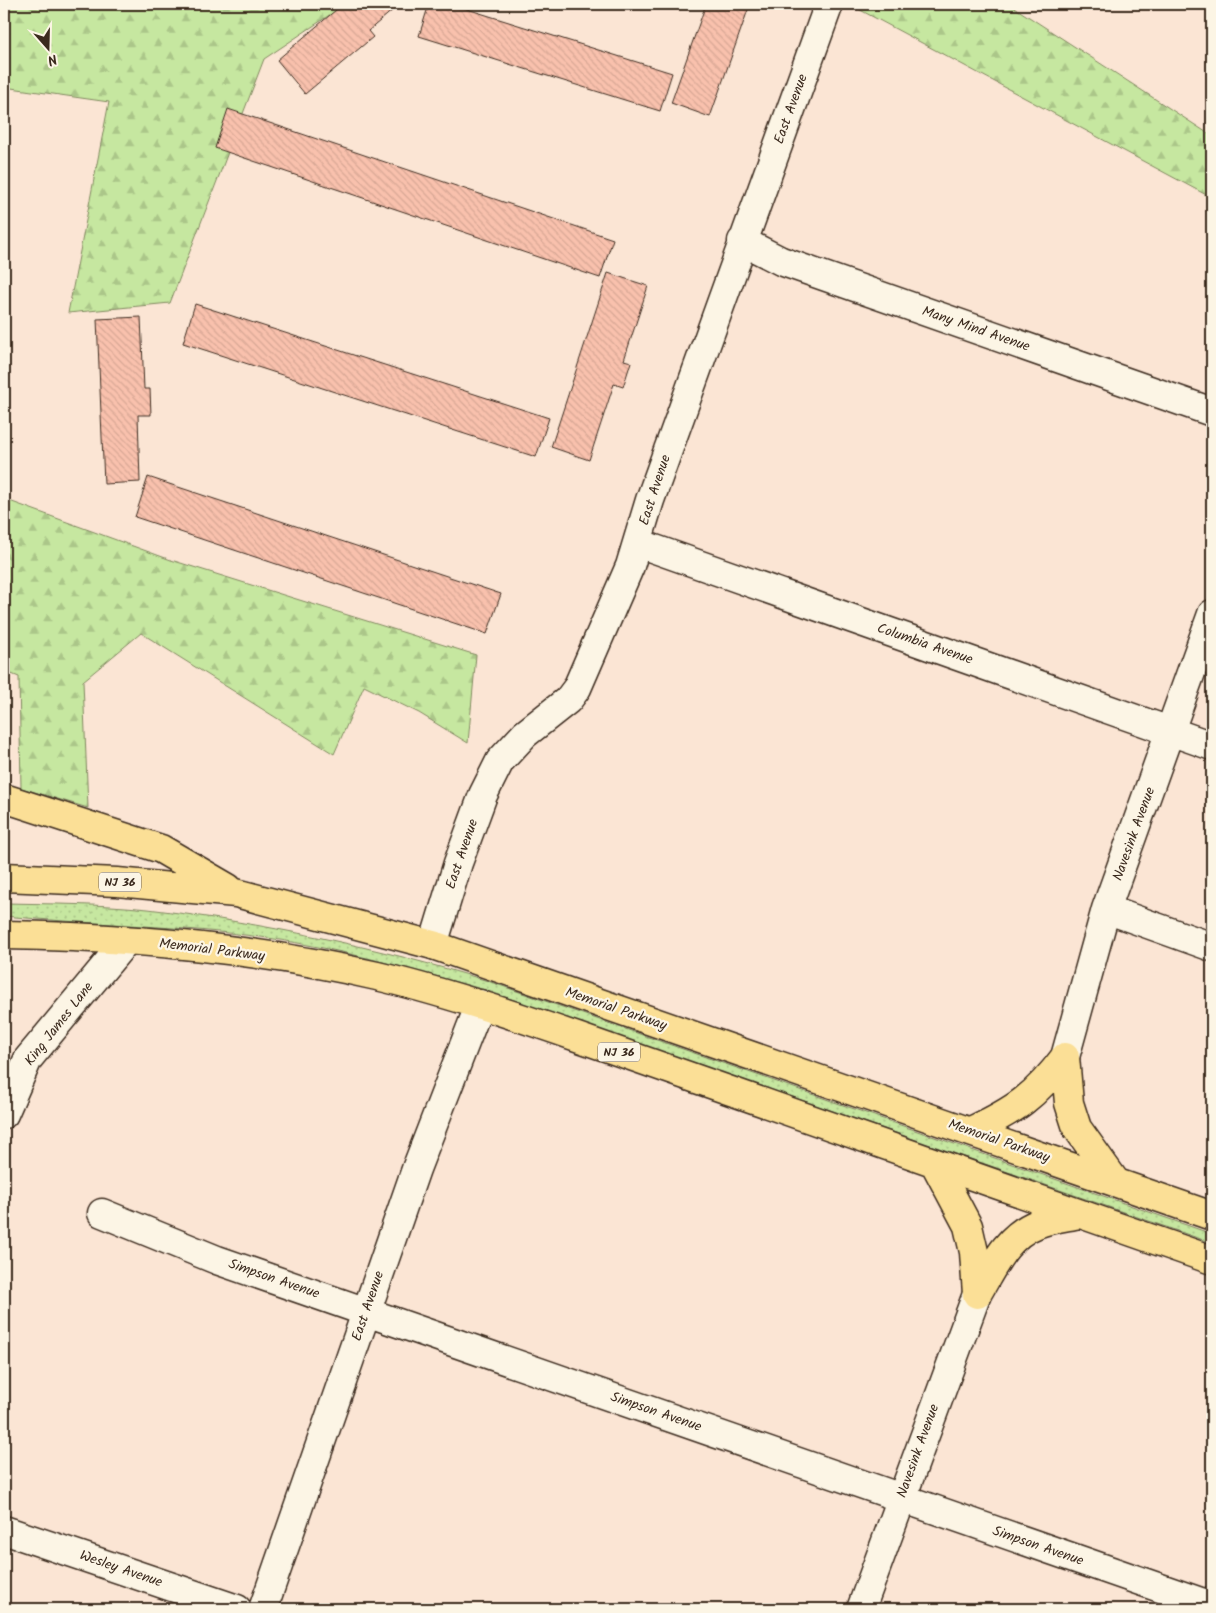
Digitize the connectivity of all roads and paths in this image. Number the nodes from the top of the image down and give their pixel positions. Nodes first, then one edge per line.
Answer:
1 (829, 4) edge
2 (742, 241) junction
3 (1212, 412) edge
4 (638, 543) junction
5 (1212, 614) edge
6 (1172, 732) junction
7 (1212, 746) edge
8 (4, 798) edge
9 (4, 877) edge
10 (236, 893) junction
11 (1106, 909) junction
12 (4, 935) edge
13 (126, 940) junction
14 (433, 945) junction
15 (1212, 947) edge
16 (480, 1004) junction
17 (1065, 1057) junction
18 (4, 1114) edge
19 (971, 1131) junction
20 (935, 1164) junction
21 (1115, 1181) junction
22 (102, 1213) dead end
23 (1079, 1214) junction
24 (1212, 1216) edge
25 (1212, 1260) edge
26 (977, 1294) junction
27 (366, 1310) junction
28 (901, 1497) junction
29 (4, 1530) edge
30 (1212, 1606) edge
31 (237, 1609) edge
32 (263, 1609) edge
33 (861, 1609) edge

1 - 2 street, East Avenue
2 - 3 street, Many Mind Avenue
2 - 4 street, East Avenue
4 - 6 street, Columbia Avenue
4 - 14 street, East Avenue
5 - 6 street, Navesink Avenue
6 - 7 street, Columbia Avenue
6 - 11 street, Navesink Avenue
8 - 10 highway
9 - 10 highway, Memorial Parkway / NJ 36
10 - 14 highway, Memorial Parkway / NJ 36
11 - 15 street
11 - 17 street, Navesink Avenue
12 - 13 highway, Memorial Parkway / NJ 36
13 - 16 highway, Memorial Parkway / NJ 36
13 - 18 street, King James Lane
14 - 19 highway, Memorial Parkway / NJ 36
16 - 20 highway, Memorial Parkway / NJ 36
16 - 27 street, East Avenue
17 - 19 highway
17 - 21 highway
19 - 21 highway, Memorial Parkway / NJ 36
20 - 23 highway, Memorial Parkway / NJ 36
20 - 26 highway
21 - 24 highway, Memorial Parkway / NJ 36
22 - 27 street, Simpson Avenue
23 - 25 highway, Memorial Parkway / NJ 36
23 - 26 highway
26 - 28 street, Navesink Avenue
27 - 28 street, Simpson Avenue
27 - 32 street, East Avenue
28 - 30 street, Simpson Avenue
28 - 33 street, Navesink Avenue
29 - 31 street, Wesley Avenue

